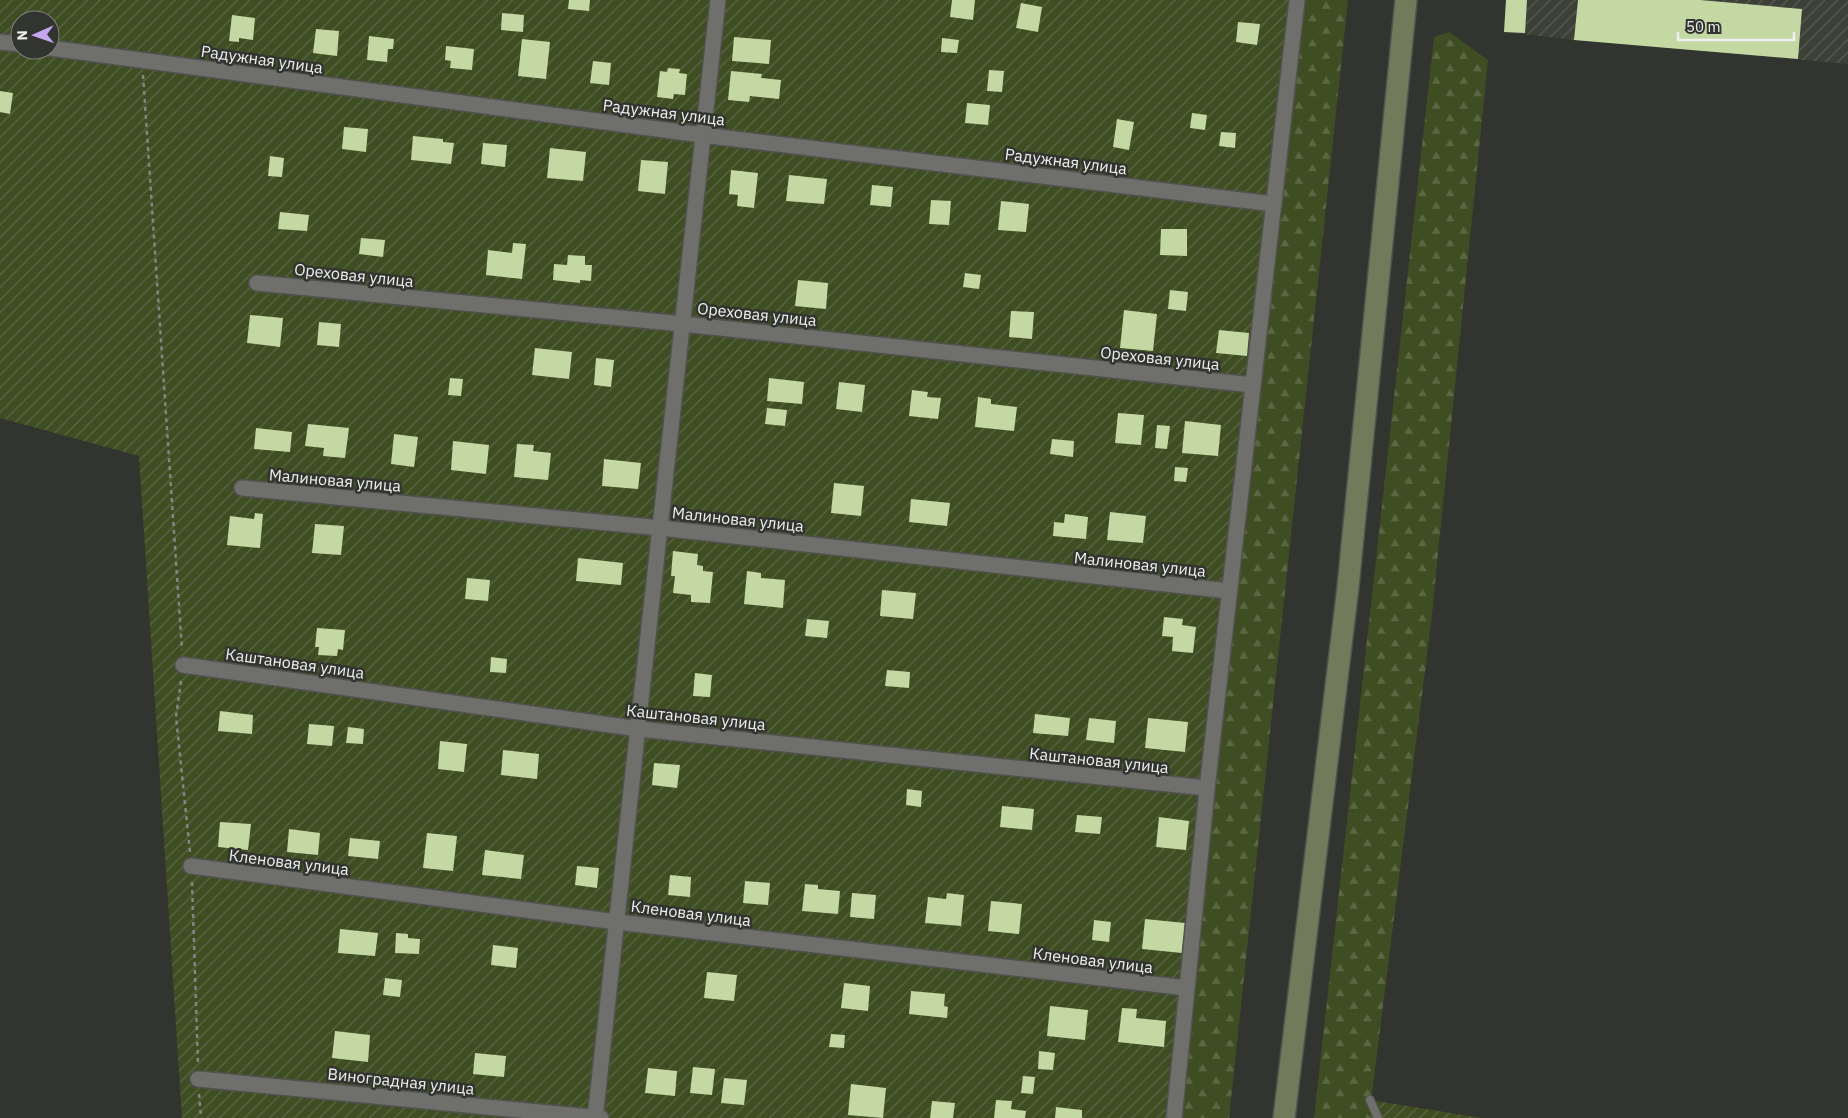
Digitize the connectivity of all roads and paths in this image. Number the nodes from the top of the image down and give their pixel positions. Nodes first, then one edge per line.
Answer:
1 (718, 0) edge
2 (1297, 0) edge
3 (1406, 0) edge
4 (60, 49) edge
5 (142, 61) junction
6 (702, 134) junction
7 (1274, 204) junction
8 (257, 283) dead end
9 (683, 324) junction
10 (1253, 385) junction
11 (242, 488) dead end
12 (661, 528) junction
13 (1229, 591) junction
14 (183, 665) junction
15 (639, 729) junction
16 (1207, 788) junction
17 (191, 866) junction
18 (617, 922) junction
19 (1187, 988) junction
20 (198, 1079) junction
21 (1370, 1100) dead end
22 (201, 1118) edge
23 (596, 1118) edge
24 (601, 1118) edge
25 (1174, 1118) edge
26 (1284, 1118) edge
27 (1378, 1118) edge

1 - 6 street
2 - 7 street
3 - 26 street
4 - 5 street, Радужная улица
5 - 6 street, Радужная улица
5 - 14 path
6 - 7 street, Радужная улица
6 - 9 street
7 - 10 street
8 - 9 street, Ореховая улица
9 - 10 street, Ореховая улица
9 - 12 street
10 - 13 street
11 - 12 street, Малиновая улица
12 - 13 street, Малиновая улица
12 - 15 street
13 - 16 street
14 - 15 street, Каштановая улица
14 - 17 path
15 - 16 street, Каштановая улица
15 - 18 street
16 - 19 street
17 - 18 street, Кленовая улица
17 - 20 path
18 - 19 street, Кленовая улица
18 - 23 street
19 - 25 street
20 - 22 path
20 - 23 street, Виноградная улица
21 - 27 lane
23 - 24 street, Виноградная улица

